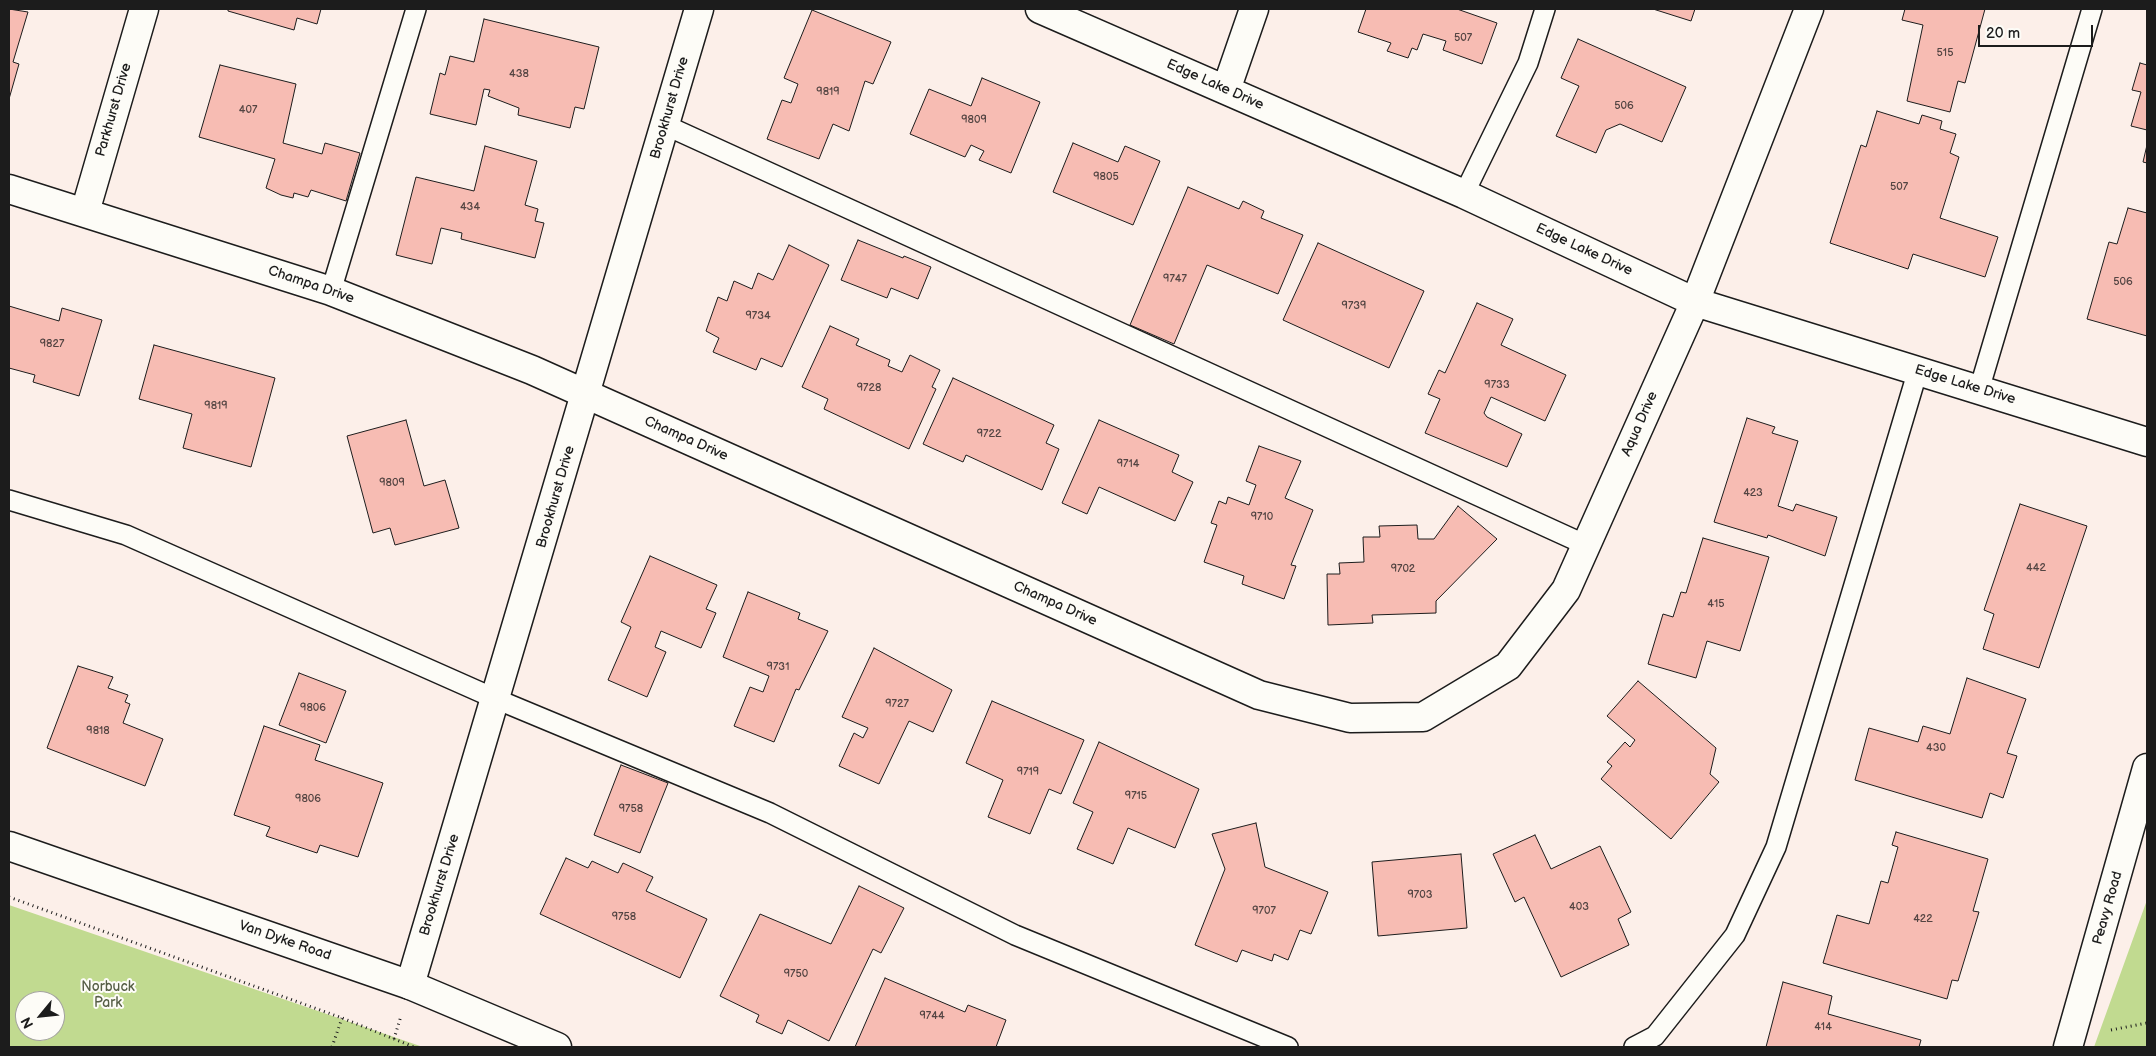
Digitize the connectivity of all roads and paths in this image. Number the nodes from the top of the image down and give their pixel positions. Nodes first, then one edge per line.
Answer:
1 (144, 9) edge
2 (416, 9) edge
3 (699, 9) edge
4 (1040, 9) edge
5 (1254, 9) edge
6 (1545, 9) edge
7 (1809, 9) edge
8 (2092, 9) edge
9 (1226, 90) junction
10 (665, 125) junction
11 (9, 189) edge
12 (1464, 194) junction
13 (85, 212) junction
14 (331, 291) junction
15 (1695, 302) junction
16 (1918, 370) junction
17 (1979, 390) junction
18 (586, 394) junction
19 (2147, 442) edge
20 (9, 500) edge
21 (1586, 545) junction
22 (496, 699) junction
23 (1350, 718) joint
24 (2147, 768) edge
25 (9, 846) edge
26 (9, 897) edge
27 (410, 985) junction
28 (342, 1018) junction
29 (2147, 1023) edge
30 (2111, 1030) dead end
31 (332, 1047) edge
32 (414, 1047) edge
33 (557, 1047) edge
34 (1288, 1047) edge
35 (1634, 1047) edge
36 (2068, 1047) edge

1 - 13 street, Parkhurst Drive
2 - 14 lane
3 - 10 street, Brookhurst Drive
4 - 9 street, Edge Lake Drive
5 - 9 street
6 - 12 lane
7 - 15 street, Aqua Drive
8 - 17 lane
9 - 12 street, Edge Lake Drive
10 - 18 street, Brookhurst Drive
10 - 21 lane
11 - 13 street, Champa Drive
12 - 15 street, Edge Lake Drive
13 - 14 street, Champa Drive
14 - 18 street, Champa Drive
15 - 16 street, Edge Lake Drive
15 - 21 street, Aqua Drive
16 - 17 street, Edge Lake Drive
16 - 35 lane
17 - 19 street, Edge Lake Drive
18 - 22 street, Brookhurst Drive
18 - 23 street, Champa Drive
20 - 22 lane
21 - 23 street, Aqua Drive
22 - 27 street, Brookhurst Drive
22 - 34 lane
24 - 36 street, Peavy Road
25 - 27 street, Van Dyke Road
26 - 28 path
27 - 33 street, Van Dyke Road
28 - 31 path
28 - 32 path
29 - 30 path

